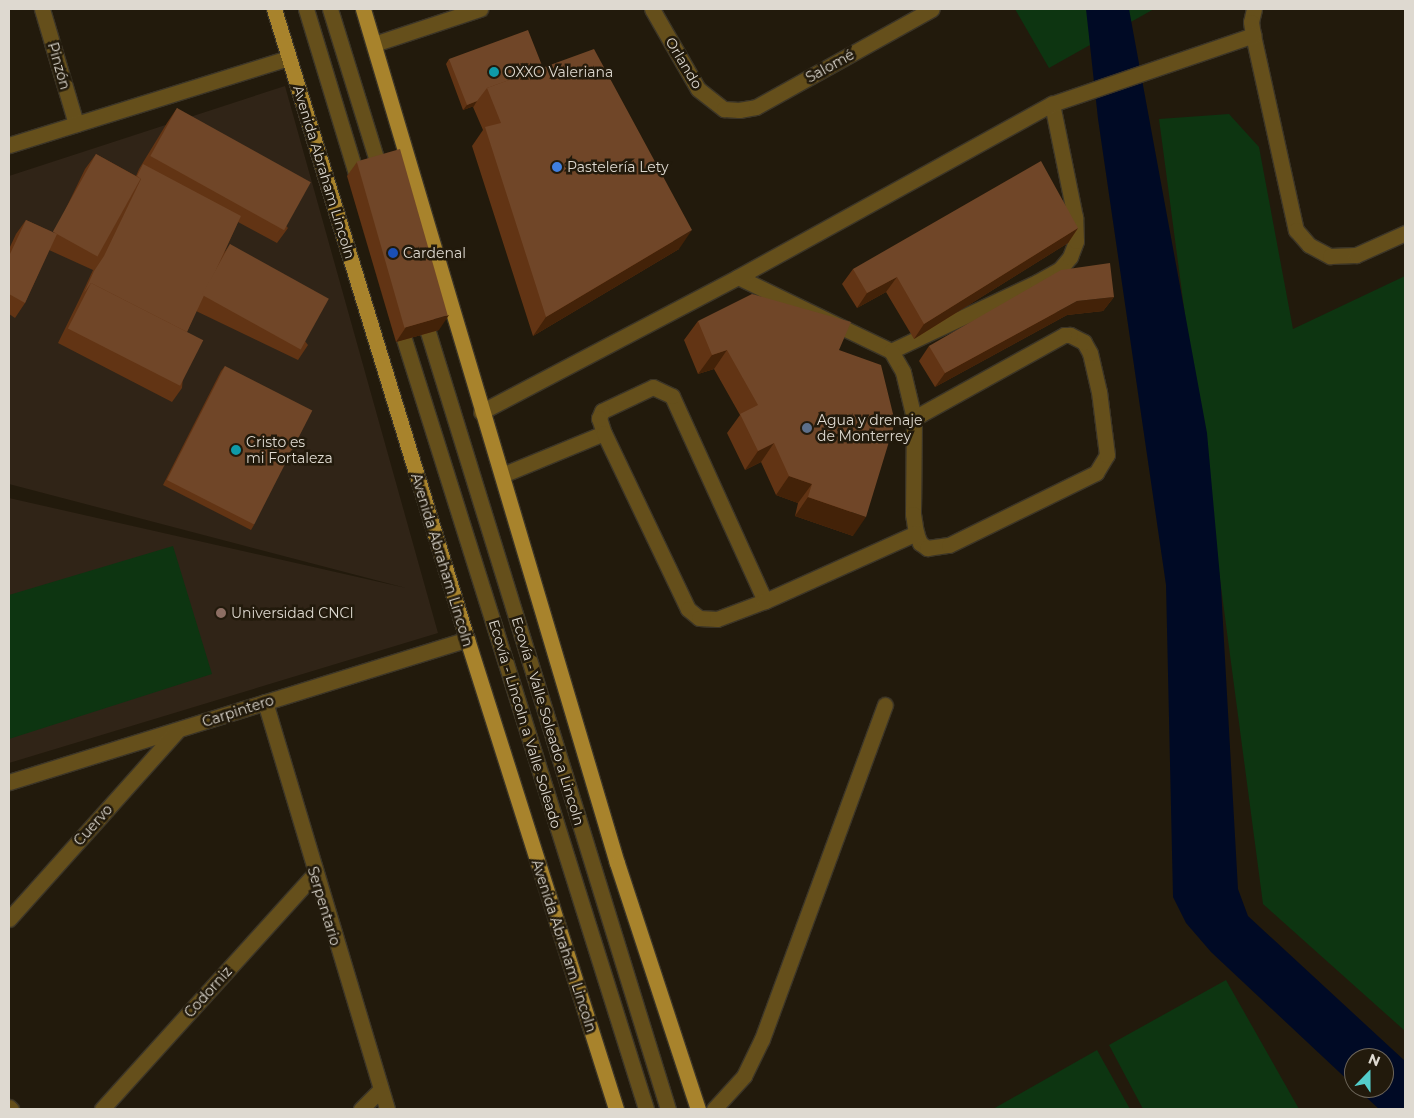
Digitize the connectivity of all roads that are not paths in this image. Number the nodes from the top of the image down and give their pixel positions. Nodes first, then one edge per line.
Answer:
1 (42, 9) edge
2 (274, 9) edge
3 (306, 9) edge
4 (330, 9) edge
5 (363, 9) edge
6 (480, 9) edge
7 (652, 9) edge
8 (932, 9) edge
9 (1254, 9) edge
10 (1253, 35) junction
11 (374, 44) junction
12 (289, 58) junction
13 (1052, 104) junction
14 (724, 109) joint
15 (76, 124) junction
16 (9, 145) edge
17 (379, 167) edge
18 (356, 174) edge
19 (1405, 233) edge
20 (738, 277) junction
21 (428, 332) edge
22 (404, 339) edge
23 (891, 352) junction
24 (481, 412) junction
25 (914, 418) junction
26 (604, 433) junction
27 (502, 475) junction
28 (916, 533) junction
29 (765, 601) junction
30 (467, 639) junction
31 (265, 702) junction
32 (884, 705) dead end
33 (177, 731) junction
34 (9, 782) edge
35 (314, 874) junction
36 (9, 919) edge
37 (381, 1089) junction
38 (102, 1109) edge
39 (361, 1109) edge
40 (387, 1109) edge
41 (616, 1109) edge
42 (646, 1109) edge
43 (668, 1109) edge
44 (698, 1109) edge
45 (714, 1109) edge

1 - 15 street, Pinzón
2 - 12 main road, Avenida Abraham Lincoln
3 - 18 street
4 - 17 street
5 - 11 main road
6 - 11 street
7 - 14 street, Orlando
8 - 14 street, Salomé
9 - 10 street
10 - 13 street
10 - 19 street
11 - 24 main road
12 - 15 street
12 - 30 main road, Avenida Abraham Lincoln
13 - 20 street
13 - 23 street
15 - 16 street
20 - 23 street
20 - 24 street
21 - 43 street, Ecovía - Valle Soleado a Lincoln
22 - 42 street, Ecovía - Lincoln a Valle Soleado
23 - 25 street
24 - 27 main road
25 - 28 street
25 - 28 street
26 - 27 street
26 - 29 street
26 - 29 street
27 - 44 main road
28 - 29 street
30 - 31 street, Carpintero
30 - 41 main road, Avenida Abraham Lincoln
31 - 33 street, Carpintero
31 - 35 street, Serpentario
32 - 45 street
33 - 34 street, Carpintero
33 - 36 street, Cuervo
35 - 37 street, Serpentario
35 - 38 street, Codorniz
37 - 39 street
37 - 40 street, Serpentario

